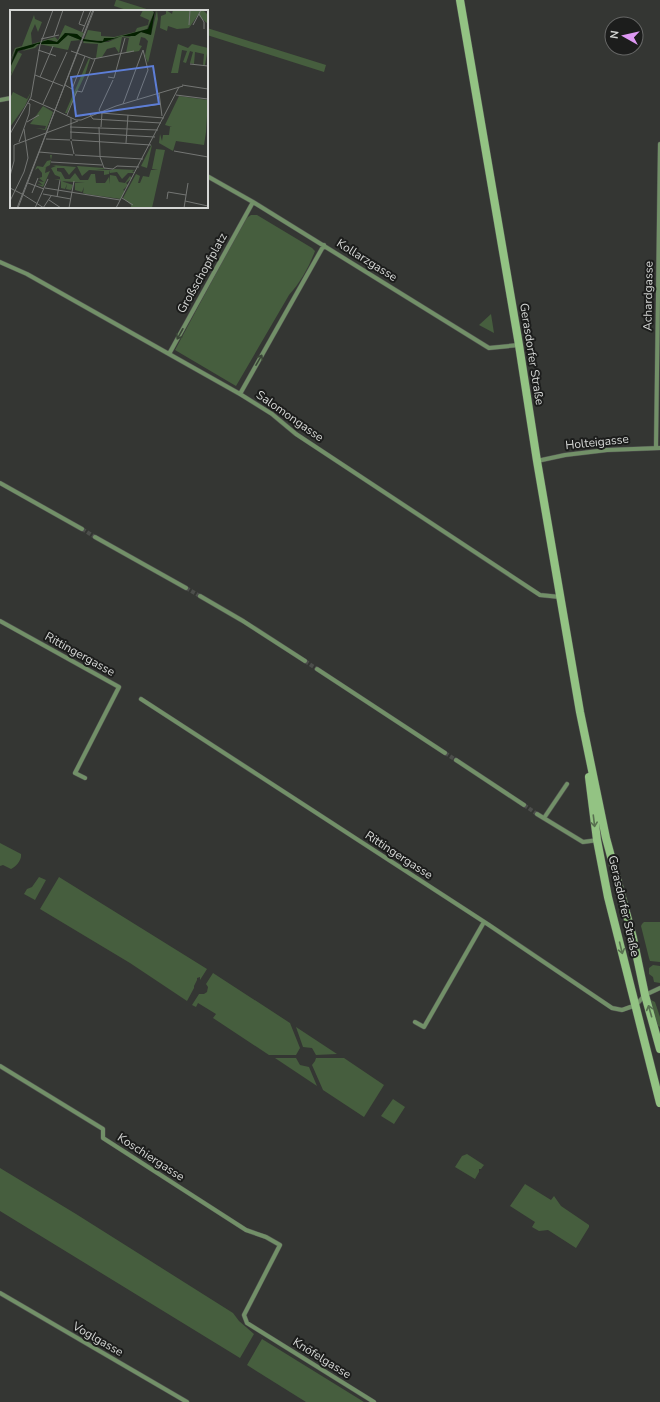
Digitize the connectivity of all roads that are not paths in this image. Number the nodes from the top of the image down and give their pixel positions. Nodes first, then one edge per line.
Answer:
1 (460, 0) edge
2 (10, 98) edge
3 (0, 100) edge
4 (660, 144) edge
5 (208, 177) edge
6 (253, 202) junction
7 (324, 245) junction
8 (0, 262) edge
9 (519, 344) junction
10 (169, 354) junction
11 (240, 394) junction
12 (658, 448) edge
13 (537, 461) junction
14 (0, 483) edge
15 (82, 529) tunnel mouth
16 (95, 537) tunnel mouth
17 (186, 588) tunnel mouth
18 (200, 596) tunnel mouth
19 (560, 597) junction
20 (0, 621) edge
21 (305, 661) tunnel mouth
22 (317, 669) tunnel mouth
23 (141, 699) dead end
24 (580, 712) junction
25 (445, 753) tunnel mouth
26 (456, 760) tunnel mouth
27 (85, 778) dead end
28 (567, 784) dead end
29 (524, 805) tunnel mouth
30 (537, 814) tunnel mouth
31 (544, 818) junction
32 (606, 838) junction
33 (597, 840) junction
34 (484, 922) junction
35 (660, 988) edge
36 (645, 995) junction
37 (636, 1005) junction
38 (415, 1022) dead end
39 (660, 1049) edge
40 (0, 1066) edge
41 (660, 1103) edge
42 (280, 1245) joint
43 (0, 1293) edge
44 (187, 1402) edge
45 (374, 1402) edge

1 - 9 main road, Gerasdorfer Straße
2 - 3 street
4 - 12 street, Achardgasse
5 - 6 street, Kollarzgasse
6 - 7 street, Kollarzgasse
6 -> 10 street, Großschopfplatz
7 - 9 street, Kollarzgasse
11 -> 7 street
8 - 10 street, Salomongasse
9 - 13 main road, Gerasdorfer Straße
10 - 11 street, Salomongasse
11 - 19 street, Salomongasse
12 - 13 street, Holteigasse
13 - 19 main road, Gerasdorfer Straße
14 - 15 street
16 - 17 street
18 - 21 street
19 - 24 main road, Gerasdorfer Straße
20 - 27 street, Rittingergasse
22 - 25 street
23 - 34 street, Rittingergasse
24 - 32 main road, Gerasdorfer Straße
24 -> 33 main road, Gerasdorfer Straße
26 - 29 street
28 - 31 street
30 - 31 street
31 - 33 street
32 - 33 street
32 - 36 main road, Gerasdorfer Straße
33 -> 37 main road, Gerasdorfer Straße
34 - 37 street, Rittingergasse
34 - 38 street
35 - 36 street
36 - 37 street
39 -> 36 main road, Gerasdorfer Straße
37 - 41 main road, Gerasdorfer Straße
40 - 42 street, Koschiergasse
42 - 45 street, Knöfelgasse
43 - 44 street, Voglgasse

